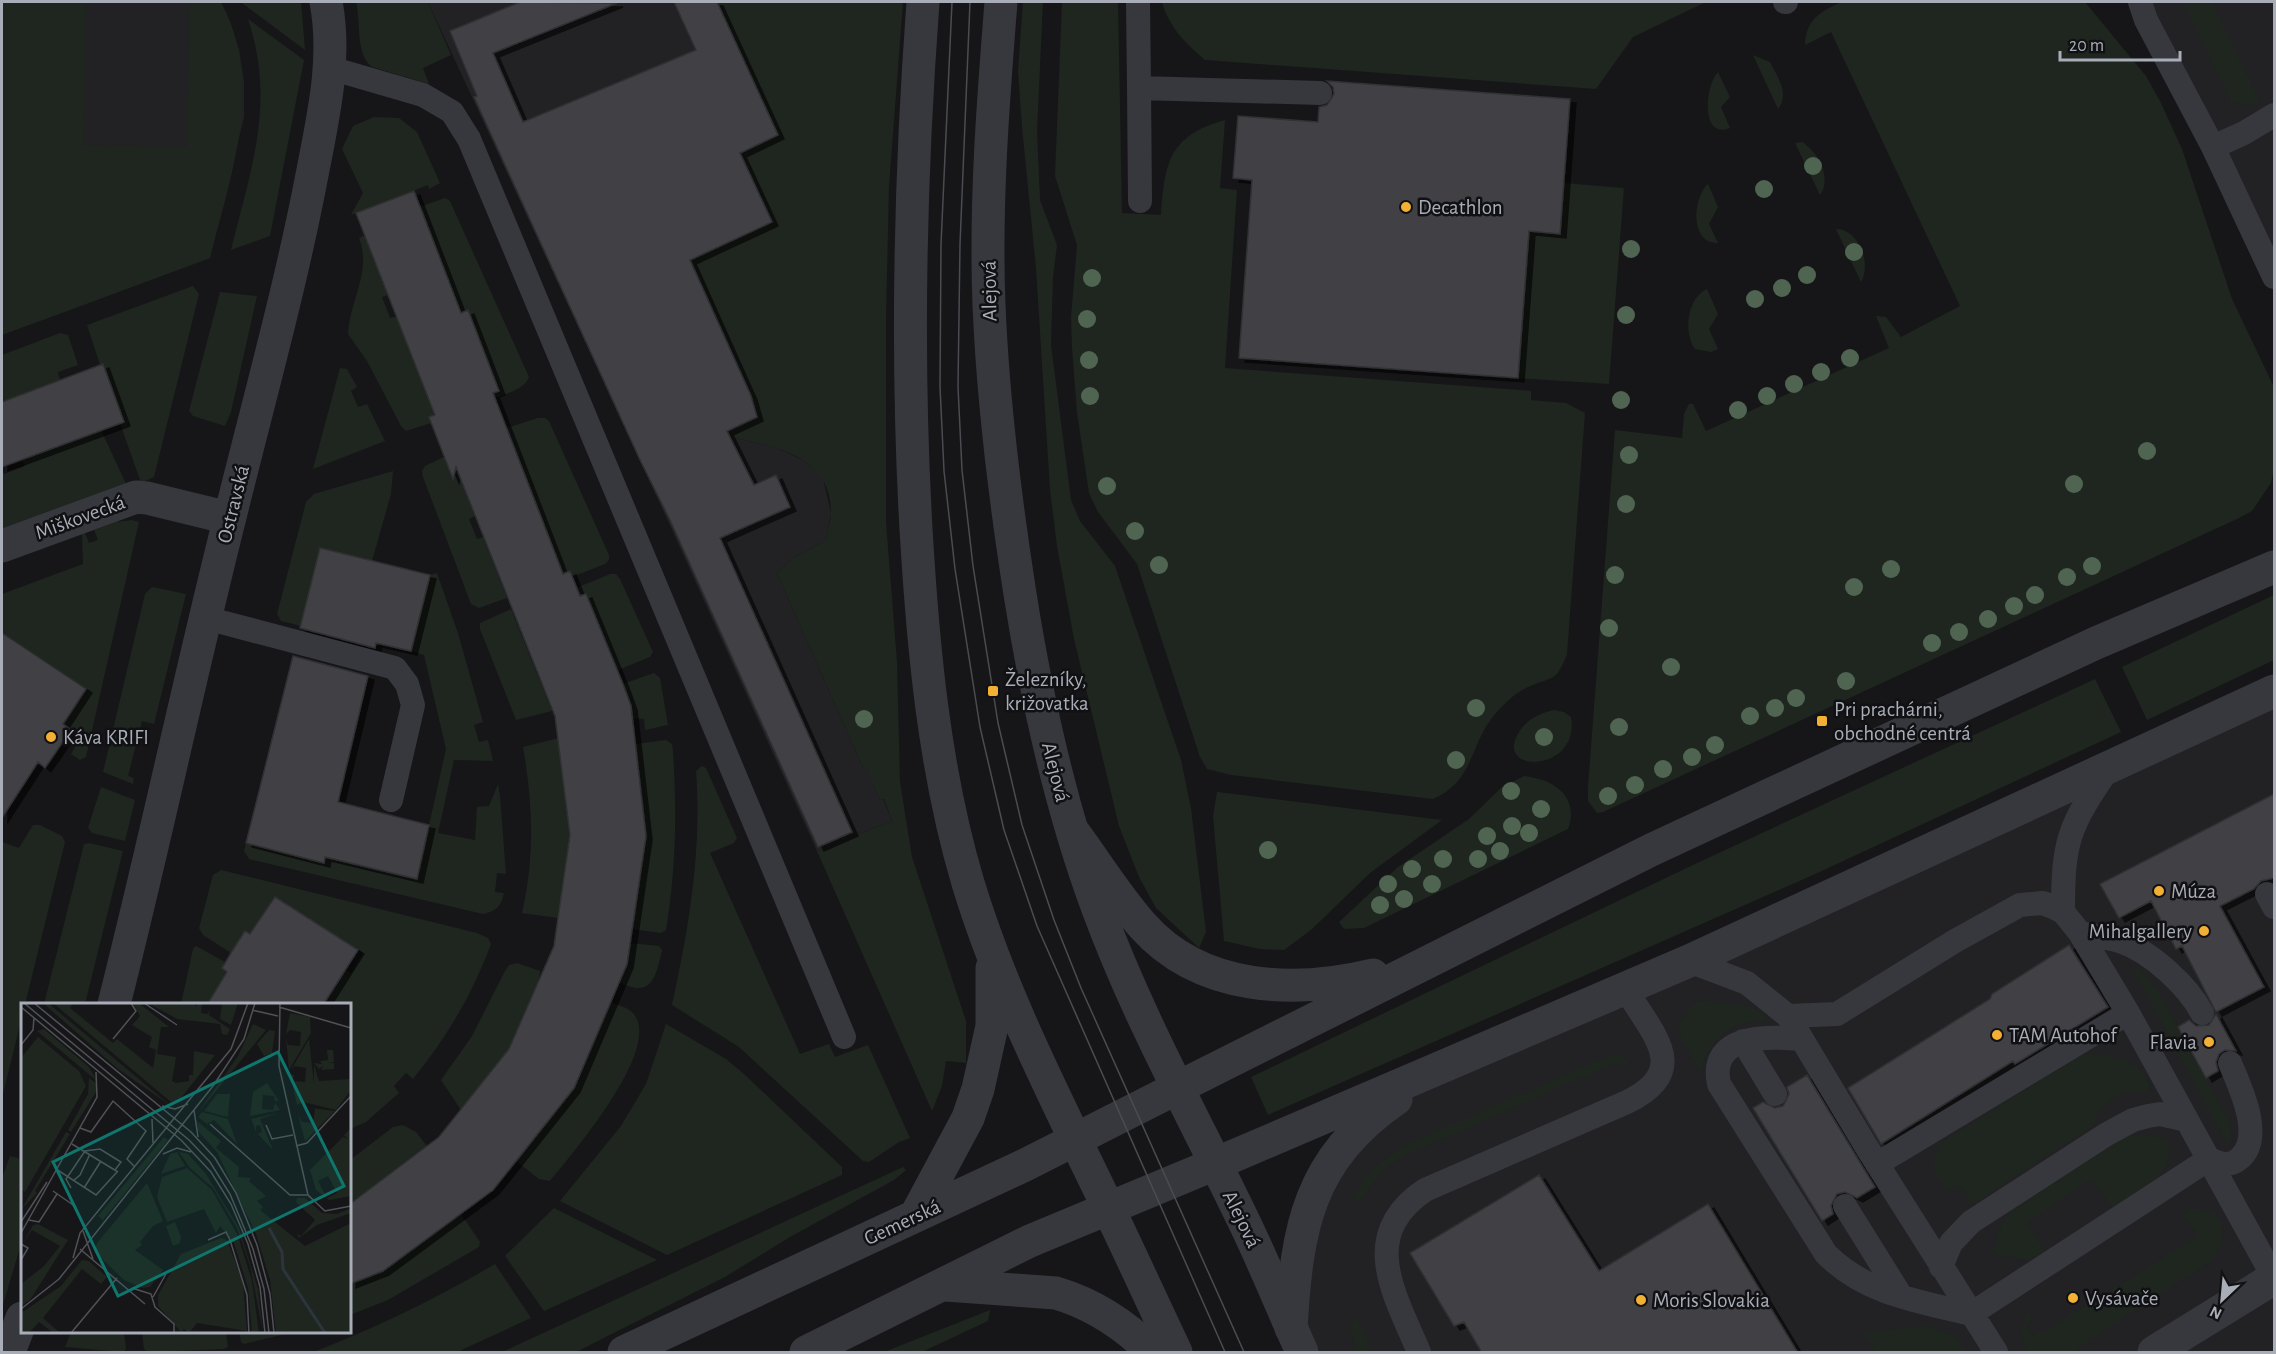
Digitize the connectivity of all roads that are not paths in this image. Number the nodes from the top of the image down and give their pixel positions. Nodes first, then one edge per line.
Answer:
1 (326, 2) edge
2 (923, 2) edge
3 (1001, 2) edge
4 (1138, 2) edge
5 (2130, 2) edge
6 (2143, 11) edge
7 (330, 69) junction
8 (1139, 88) junction
9 (1320, 93) dead end
10 (2274, 115) edge
11 (2213, 147) junction
12 (1140, 201) dead end
13 (2274, 277) edge
14 (229, 518) junction
15 (2, 546) edge
16 (2274, 567) edge
17 (206, 618) junction
18 (2274, 691) edge
19 (2110, 766) junction
20 (391, 800) dead end
21 (1069, 827) junction
22 (2064, 912) junction
23 (2080, 933) junction
24 (992, 951) junction
25 (1689, 961) junction
26 (1421, 963) junction
27 (1625, 988) junction
28 (115, 1003) edge
29 (2128, 1013) junction
30 (1788, 1016) junction
31 (2196, 1016) dead end
32 (844, 1037) dead end
33 (1802, 1039) junction
34 (1743, 1041) junction
35 (1448, 1064) junction
36 (2224, 1067) dead end
37 (1177, 1088) junction
38 (1776, 1094) dead end
39 (2187, 1120) junction
40 (1075, 1140) junction
41 (2209, 1159) junction
42 (1215, 1164) junction
43 (1877, 1164) junction
44 (1845, 1206) dead end
45 (1108, 1208) junction
46 (916, 1215) junction
47 (1941, 1267) junction
48 (2274, 1278) edge
49 (946, 1285) junction
50 (1901, 1296) junction
51 (1971, 1314) junction
52 (21, 1321) edge
53 (1297, 1340) edge
54 (9, 1353) edge
55 (624, 1353) edge
56 (806, 1353) edge
57 (1152, 1353) edge
58 (1176, 1353) edge
59 (1419, 1353) edge
60 (1995, 1353) edge
61 (2154, 1353) edge

1 - 7 street, Ostravská
2 - 24 street
3 - 21 street, Alejová
4 - 8 lane
5 - 6 lane
6 - 11 lane
7 - 14 street, Ostravská
7 - 32 lane
8 - 9 lane
8 - 12 lane
10 - 11 lane
11 - 13 lane
14 - 15 street, Miškovecká
14 - 17 street, Ostravská
16 - 26 street
17 - 20 lane
17 - 28 street, Ostravská
18 - 19 street
19 - 22 lane
19 - 25 street
21 - 26 street
21 - 37 street, Alejová
22 - 23 lane
22 - 30 lane
23 - 29 lane
23 - 31 lane
24 - 40 street
24 - 46 street
25 - 27 street
25 - 30 lane
26 - 37 street, Gemerská
27 - 35 street
27 - 59 lane
29 - 39 lane
29 - 43 lane
30 - 33 lane
33 - 34 lane
33 - 43 lane
34 - 38 lane
34 - 50 lane
35 - 42 street
35 - 53 street
36 - 41 lane
37 - 40 street, Gemerská
37 - 42 street, Alejová
39 - 41 lane
39 - 47 lane
40 - 45 street
40 - 46 street, Gemerská
41 - 48 lane
41 - 51 lane
42 - 45 street
42 - 53 street, Alejová
43 - 47 lane
44 - 50 lane
45 - 49 street
45 - 58 street
46 - 55 street, Gemerská
47 - 51 lane
48 - 61 street
49 - 56 street
49 - 57 street
50 - 51 lane
51 - 60 lane
52 - 54 street

